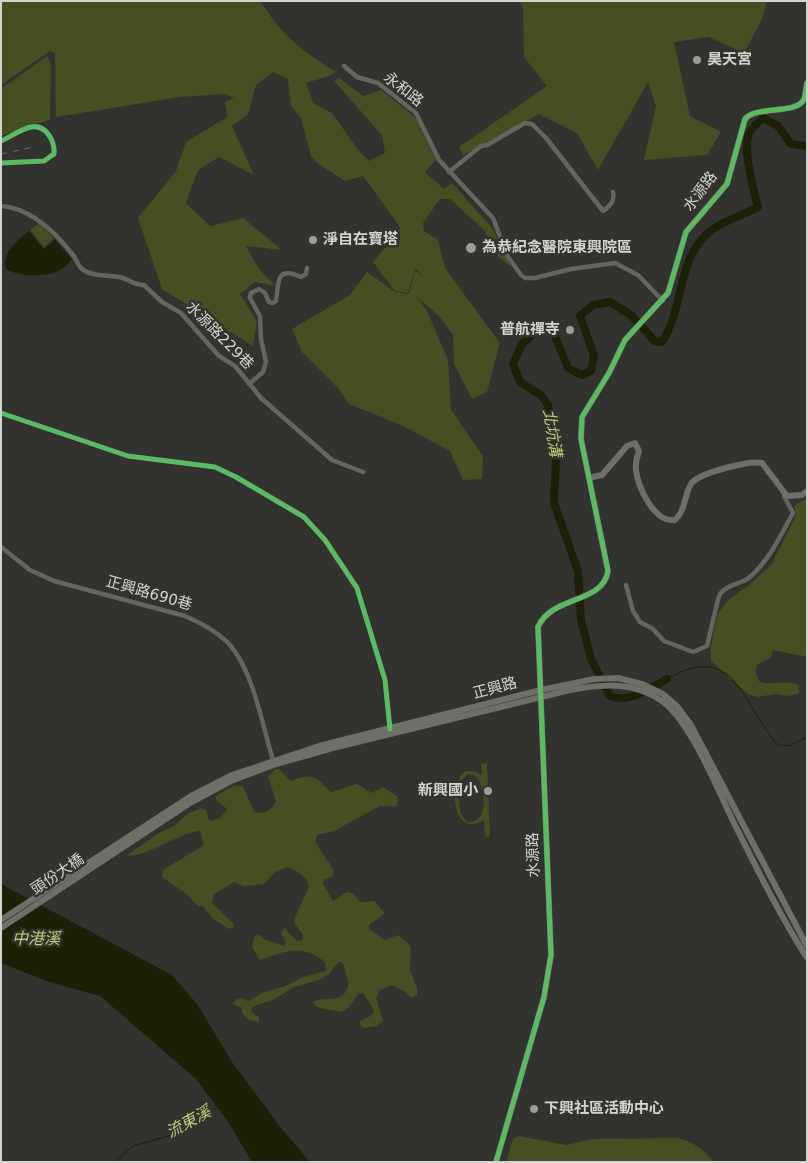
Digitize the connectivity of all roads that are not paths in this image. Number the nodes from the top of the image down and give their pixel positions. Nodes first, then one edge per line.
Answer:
1 (344, 66) dead end
2 (807, 83) edge
3 (449, 172) junction
4 (613, 192) dead end
5 (1, 206) edge
6 (307, 268) dead end
7 (663, 301) junction
8 (249, 384) junction
9 (363, 472) dead end
10 (589, 478) junction
11 (807, 491) edge
12 (782, 492) junction
13 (1, 546) edge
14 (626, 585) dead end
15 (607, 681) junction
16 (596, 682) junction
17 (541, 690) junction
18 (542, 697) junction
19 (273, 760) junction
20 (126, 841) junction
21 (1, 920) edge
22 (1, 928) edge
23 (807, 946) edge
24 (807, 958) edge
25 (496, 1162) edge

1 - 3 street, 永和路
2 - 7 main road, 水源路
3 - 4 street
3 - 7 street, 永和路
5 - 8 street, 水源路229巷
6 - 8 street
7 - 10 main road, 水源路
8 - 9 street, 水源路229巷
10 - 12 main road
10 - 17 main road, 水源路
11 - 12 main road
12 - 14 street
13 - 19 street, 正興路690巷
15 - 16 main road, 正興路
15 - 23 main road, 正興路
15 - 24 main road, 正興路
16 - 17 main road, 正興路
16 - 18 main road, 正興路
17 - 18 main road, 水源路
17 - 19 main road, 正興路
18 - 20 main road, 正興路
18 - 25 main road, 水源路
19 - 20 main road, 正興路
20 - 21 main road, 頭份大橋
20 - 22 main road, 頭份大橋

